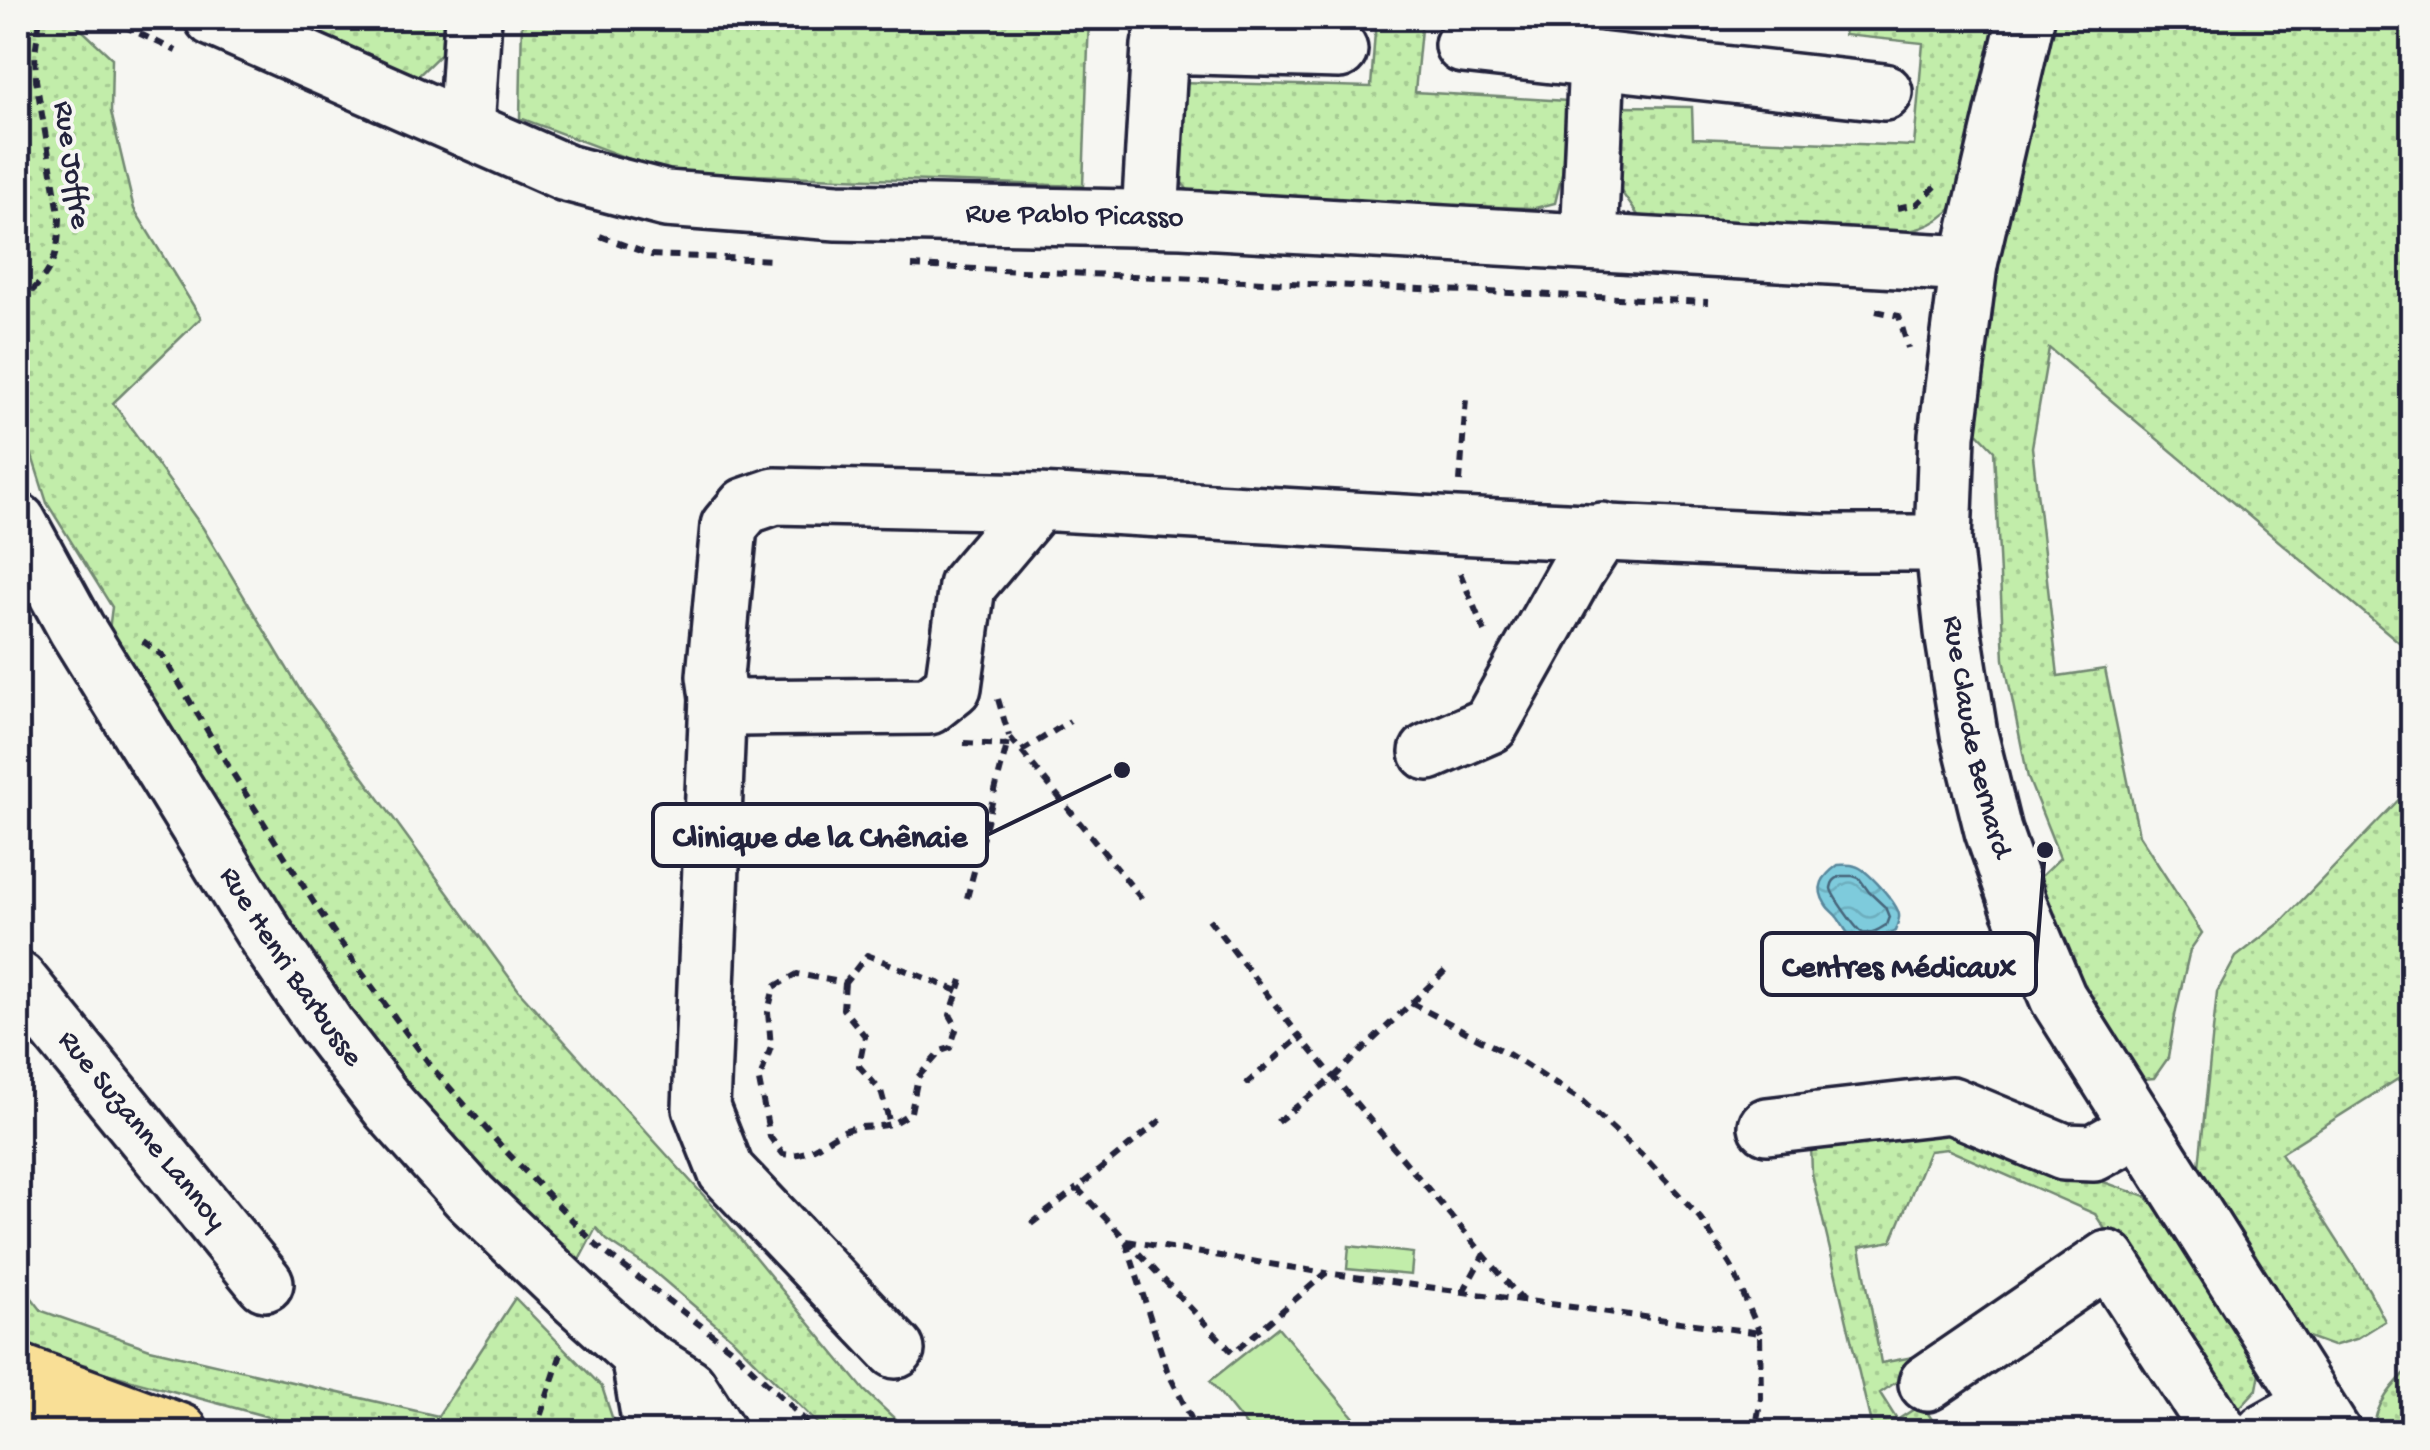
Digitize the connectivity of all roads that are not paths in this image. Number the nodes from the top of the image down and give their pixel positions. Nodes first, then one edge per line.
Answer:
1 (213, 18) edge
2 (473, 18) edge
3 (2026, 18) edge
4 (1463, 45) dead end
5 (1339, 50) dead end
6 (1598, 60) junction
7 (1884, 92) dead end
8 (466, 129) junction
9 (1150, 218) junction
10 (1589, 242) junction
11 (1969, 264) junction
12 (1038, 502) junction
13 (1602, 532) junction
14 (28, 540) edge
15 (1943, 540) junction
16 (718, 697) junction
17 (1428, 752) dead end
18 (18, 980) edge
19 (1767, 1126) dead end
20 (2139, 1128) junction
21 (265, 1283) dead end
22 (896, 1350) dead end
23 (639, 1354) junction
24 (18, 1372) edge
25 (1927, 1383) dead end
26 (18, 1416) edge
27 (2323, 1418) edge
28 (160, 1432) edge
29 (180, 1432) edge
30 (652, 1432) edge
31 (717, 1432) edge
32 (2220, 1432) edge
33 (2264, 1432) edge

1 - 8 street, Rue Pablo Picasso
2 - 8 street
3 - 11 street, Rue Claude Bernard
4 - 6 street
5 - 9 street
6 - 7 street
6 - 10 street
8 - 9 street, Rue Pablo Picasso
9 - 10 street, Rue Pablo Picasso
10 - 11 street, Rue Pablo Picasso
11 - 15 street, Rue Claude Bernard
12 - 13 street
12 - 16 street
12 - 16 street
13 - 15 street
13 - 17 street
14 - 23 street, Rue Henri Barbusse
15 - 20 street, Rue Claude Bernard
16 - 22 street
18 - 21 street, Rue Suzanne Lannoy
19 - 20 street
20 - 27 street, Rue Claude Bernard
23 - 30 street
23 - 31 street, Rue Henri Barbusse
24 - 29 main road
25 - 32 street
26 - 28 main road
27 - 33 street

